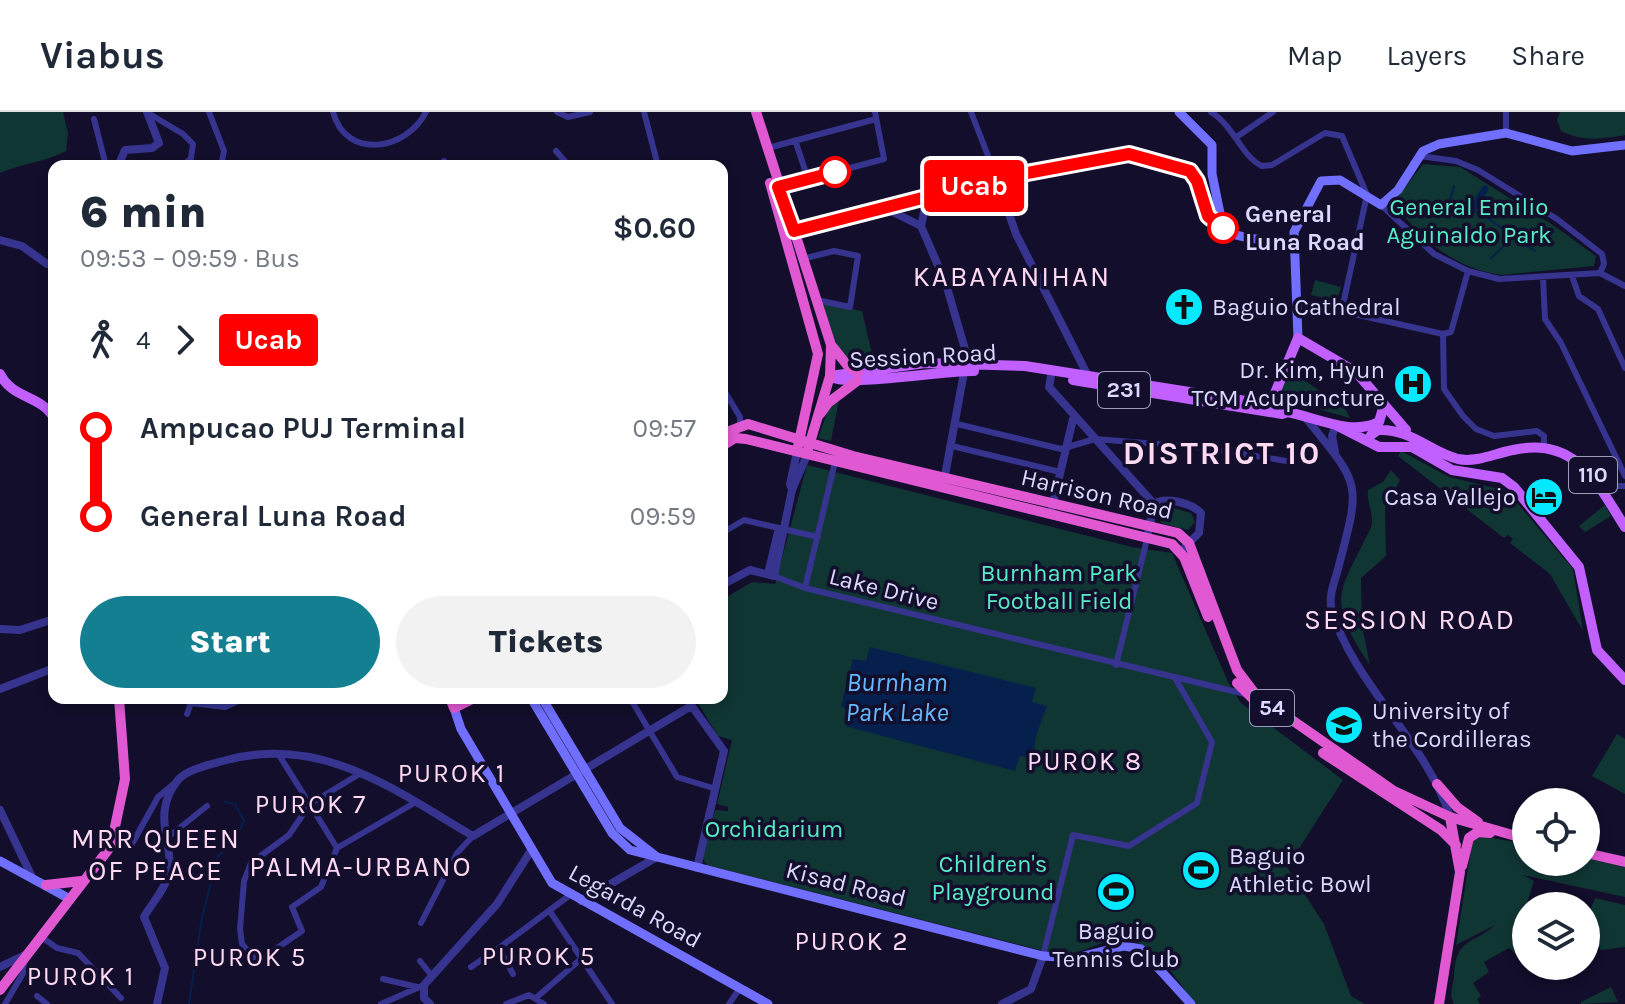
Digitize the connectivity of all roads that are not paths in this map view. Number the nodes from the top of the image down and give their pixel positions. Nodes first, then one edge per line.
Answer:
1 (148, 112) edge
2 (209, 112) edge
3 (333, 112) edge
4 (426, 112) edge
5 (557, 112) edge
6 (590, 112) edge
7 (644, 112) edge
8 (750, 112) edge
9 (756, 112) edge
10 (971, 112) edge
11 (1179, 112) edge
12 (1211, 112) edge
13 (1273, 112) edge
14 (1506, 112) edge
15 (876, 115) edge
16 (94, 119) dead end
17 (1506, 133) junction
18 (1238, 136) junction
19 (795, 140) junction
20 (1625, 145) edge
21 (766, 148) junction
22 (556, 151) dead end
23 (1420, 156) junction
24 (104, 160) edge
25 (121, 160) edge
26 (189, 160) edge
27 (222, 160) edge
28 (564, 160) edge
29 (656, 160) edge
30 (808, 179) junction
31 (998, 179) junction
32 (778, 187) junction
33 (1367, 195) junction
34 (927, 199) junction
35 (1381, 205) junction
36 (887, 209) junction
37 (921, 226) junction
38 (1223, 228) junction
39 (794, 231) junction
40 (0, 240) edge
41 (1294, 244) junction
42 (802, 259) junction
43 (48, 262) edge
44 (1468, 271) junction
45 (1600, 273) junction
46 (1572, 276) junction
47 (1543, 278) junction
48 (1625, 286) edge
49 (815, 300) junction
50 (1300, 302) junction
51 (1342, 309) junction
52 (814, 334) junction
53 (1443, 334) junction
54 (1298, 338) junction
55 (831, 345) junction
56 (966, 367) junction
57 (1625, 368) edge
58 (0, 374) edge
59 (830, 376) junction
60 (858, 376) junction
61 (1051, 376) junction
62 (1088, 376) junction
63 (813, 390) junction
64 (728, 397) edge
65 (1270, 405) junction
66 (1384, 405) junction
67 (48, 411) edge
68 (1288, 412) junction
69 (1074, 415) junction
70 (1305, 416) junction
71 (814, 422) junction
72 (957, 424) junction
73 (740, 425) junction
74 (1336, 425) junction
75 (728, 431) edge
76 (1095, 439) junction
77 (1370, 440) junction
78 (1411, 441) junction
79 (728, 442) edge
80 (952, 446) junction
81 (1544, 447) junction
82 (803, 448) junction
83 (1065, 449) junction
84 (1335, 452) junction
85 (835, 462) junction
86 (1292, 462) dead end
87 (1060, 472) junction
88 (1625, 476) edge
89 (945, 477) junction
90 (1602, 486) junction
91 (1625, 486) edge
92 (942, 490) junction
93 (1154, 504) junction
94 (1051, 510) junction
95 (1149, 526) junction
96 (1625, 527) edge
97 (783, 528) junction
98 (728, 529) edge
99 (818, 537) junction
100 (1147, 539) junction
101 (1185, 547) junction
102 (771, 575) junction
103 (728, 582) edge
104 (805, 588) junction
105 (48, 621) edge
106 (0, 629) edge
107 (1116, 665) junction
108 (48, 670) edge
109 (1175, 678) junction
110 (1625, 680) edge
111 (0, 689) edge
112 (1245, 694) junction
113 (118, 704) edge
114 (191, 704) edge
115 (200, 704) edge
116 (232, 704) edge
117 (452, 704) edge
118 (536, 704) edge
119 (544, 704) edge
120 (634, 704) edge
121 (686, 704) edge
122 (690, 704) edge
123 (187, 714) dead end
124 (550, 721) junction
125 (650, 731) junction
126 (279, 755) junction
127 (364, 771) junction
128 (581, 773) junction
129 (177, 781) junction
130 (716, 789) junction
131 (1439, 789) junction
132 (416, 802) junction
133 (310, 804) junction
134 (1454, 805) junction
135 (207, 806) dead end
136 (1429, 809) junction
137 (0, 810) edge
138 (511, 814) junction
139 (1450, 817) junction
140 (1431, 823) junction
141 (1502, 833) junction
142 (473, 836) junction
143 (1512, 836) edge
144 (1512, 837) edge
145 (165, 841) junction
146 (132, 844) dead end
147 (1456, 845) junction
148 (337, 848) junction
149 (532, 849) junction
150 (1600, 856) edge
151 (657, 857) junction
152 (0, 861) edge
153 (1625, 862) edge
154 (697, 868) junction
155 (1460, 872) junction
156 (32, 877) junction
157 (83, 880) junction
158 (46, 885) junction
159 (570, 895) junction
160 (68, 898) junction
161 (581, 901) junction
162 (551, 913) junction
163 (421, 923) dead end
164 (40, 936) junction
165 (499, 948) junction
166 (1043, 956) junction
167 (25, 957) junction
168 (582, 958) junction
169 (420, 961) dead end
170 (0, 967) edge
171 (471, 967) dead end
172 (513, 974) dead end
173 (17, 975) junction
174 (432, 976) junction
175 (383, 979) dead end
176 (421, 986) junction
177 (740, 988) junction
178 (0, 990) edge
179 (37, 996) dead end
180 (537, 997) junction
181 (121, 998) dead end
182 (1019, 1001) edge
183 (423, 1002) edge
184 (5, 1004) edge
185 (47, 1004) edge
186 (157, 1004) edge
187 (381, 1004) edge
188 (506, 1004) edge
189 (544, 1004) edge
190 (612, 1004) edge
191 (729, 1004) edge
192 (768, 1004) edge
193 (1003, 1004) edge
194 (1191, 1004) edge
195 (1441, 1004) edge

1 - 25 street
1 - 26 street
2 - 27 street
3 - 4 street
5 - 6 street
7 - 29 street
8 - 52 highway
9 - 21 highway
10 - 31 street
11 - 38 main road
12 - 18 street
13 - 18 street
14 - 17 street
15 - 19 street
15 - 30 street
16 - 24 street
17 - 20 main road
17 - 23 main road
18 - 33 street
19 - 21 street
19 - 30 street
21 - 32 highway
22 - 28 street
23 - 35 main road
23 - 45 street
30 - 32 street
31 - 34 main road
31 - 38 main road
31 - 62 street
32 - 39 highway
33 - 35 main road
33 - 41 main road
33 - 51 street
34 - 36 main road
34 - 37 street
35 - 44 street
36 - 37 street
36 - 39 main road
37 - 56 street
38 - 41 main road
39 - 42 highway
40 - 43 street
41 - 50 main road
42 - 49 highway
42 - 49 street
44 - 47 street
44 - 53 street
45 - 46 street
45 - 48 street
46 - 47 street
46 - 57 street
47 - 88 street
49 - 55 highway
50 - 51 street
50 - 54 main road
51 - 53 street
52 - 59 highway
52 - 63 highway
53 - 81 street
54 - 65 main road
54 - 66 main road
55 - 59 highway
55 - 60 highway
56 - 60 main road, Session Road / 231
56 - 61 main road, Session Road / 231
56 - 62 main road, Session Road / 231
56 - 72 street
58 - 67 main road
59 - 60 main road, Session Road / 231
59 - 63 highway
59 - 71 highway
60 - 71 highway
61 - 68 main road, Session Road / 231
61 - 69 street
62 - 65 main road, Session Road / 231
63 - 82 highway
64 - 73 street
65 - 68 main road, Session Road / 231
66 - 74 main road
66 - 78 main road
68 - 70 main road, Session Road / 231
69 - 76 street
69 - 83 street
70 - 74 main road, Session Road / 231
70 - 84 street
71 - 82 highway
72 - 80 street
72 - 83 street
73 - 75 highway
73 - 82 highway
74 - 77 main road, 231
74 - 84 street
76 - 83 street
76 - 86 street
76 - 93 street
77 - 78 main road, 231
77 - 78 main road, 110
78 - 81 main road, 110
78 - 110 main road, 231
79 - 82 highway
80 - 87 street
80 - 89 street
81 - 90 main road, 110
82 - 85 highway, Harrison Road
82 - 89 highway, Harrison Road
82 - 97 street
83 - 87 street
84 - 131 street
85 - 92 highway, Harrison Road
85 - 99 street
87 - 94 street
89 - 92 street
89 - 94 highway, Harrison Road
90 - 91 street
90 - 96 main road, 110
92 - 94 highway, Harrison Road
93 - 95 street
93 - 101 street
94 - 95 highway, Harrison Road
94 - 100 highway, Harrison Road
95 - 100 street
95 - 101 highway, Harrison Road
97 - 98 street
97 - 99 street
97 - 102 street
99 - 104 street
100 - 101 highway, Harrison Road
100 - 107 street
101 - 112 highway, Harrison Road / 54
101 - 136 highway, Harrison Road / 54
102 - 103 street
102 - 104 street, Lake Drive
104 - 107 street, Lake Drive
105 - 106 street
107 - 109 street, Lake Drive
108 - 111 street
109 - 112 street, Lake Drive
109 - 166 street
112 - 140 highway, Harrison Road / 54
113 - 157 highway
114 - 123 street
115 - 116 street
117 - 138 main road, Legarda Road
118 - 124 main road
119 - 124 main road
120 - 125 street
121 - 125 street
122 - 130 street
124 - 128 main road
125 - 128 street
125 - 130 street
126 - 127 street
126 - 129 street
126 - 133 street
127 - 132 street
127 - 133 street
128 - 138 street
128 - 151 main road
129 - 145 street
129 - 146 street
130 - 154 street
131 - 134 highway
131 - 136 highway
131 - 139 street
132 - 142 street
132 - 148 street
133 - 148 street
133 - 148 street
134 - 139 highway
134 - 141 highway
135 - 145 street
136 - 139 highway, Harrison Road / 54
137 - 156 street
138 - 142 street
138 - 149 main road, Legarda Road
139 - 140 highway
139 - 141 highway, Harrison Road
139 - 147 highway
140 - 147 highway, Harrison Road / 54
141 - 143 highway, Harrison Road
142 - 163 street
144 - 155 highway
145 - 186 street
147 - 155 highway
149 - 159 main road, Legarda Road
149 - 174 street
150 - 153 highway
151 - 154 main road, Kisad Road
151 - 161 street
152 - 156 main road
154 - 166 main road, Kisad Road
155 - 195 highway
156 - 158 main road
157 - 158 highway
157 - 160 highway
158 - 160 main road
159 - 161 main road, Legarda Road
159 - 162 street
160 - 164 highway
161 - 177 main road, Legarda Road
162 - 165 street
162 - 168 street
164 - 167 highway
164 - 181 street
165 - 171 street
165 - 172 street
166 - 182 street
166 - 194 main road, Kisad Road
167 - 170 street
167 - 173 highway
168 - 180 street
168 - 190 street
169 - 174 street
173 - 178 highway
173 - 184 street
174 - 176 street
175 - 176 street
176 - 183 street
176 - 187 street
177 - 191 street
177 - 192 main road, Legarda Road
179 - 185 street
180 - 188 street
180 - 189 street
182 - 193 street

